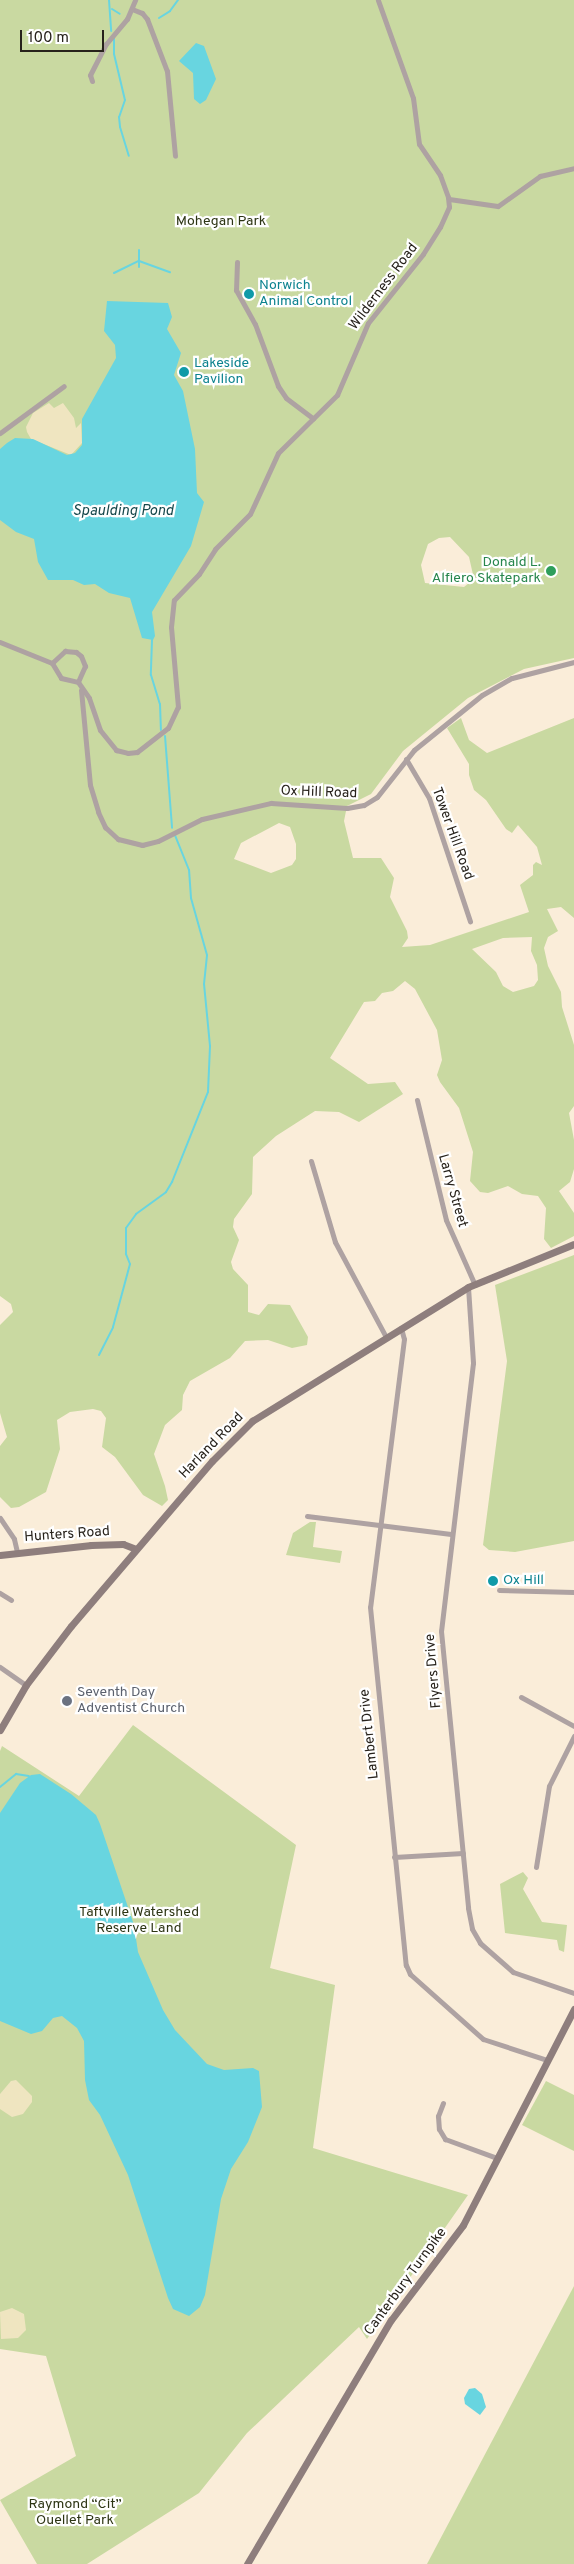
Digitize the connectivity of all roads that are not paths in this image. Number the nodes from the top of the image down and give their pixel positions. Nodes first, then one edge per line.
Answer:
1 (135, 0) edge
2 (378, 0) edge
3 (132, 9) junction
4 (92, 81) dead end
5 (175, 156) dead end
6 (574, 168) edge
7 (449, 199) junction
8 (237, 262) dead end
9 (64, 386) dead end
10 (313, 418) junction
11 (0, 433) edge
12 (0, 642) edge
13 (574, 662) edge
14 (52, 663) junction
15 (78, 682) junction
16 (81, 690) junction
17 (406, 759) junction
18 (470, 921) dead end
19 (417, 1100) dead end
20 (312, 1161) dead end
21 (574, 1244) edge
22 (472, 1286) junction
23 (401, 1328) junction
24 (386, 1338) junction
25 (307, 1516) dead end
26 (0, 1518) edge
27 (379, 1525) junction
28 (451, 1534) junction
29 (136, 1549) junction
30 (17, 1552) junction
31 (0, 1555) edge
32 (500, 1590) dead end
33 (574, 1592) edge
34 (0, 1593) edge
35 (10, 1600) dead end
36 (0, 1667) edge
37 (26, 1685) junction
38 (521, 1697) dead end
39 (574, 1726) edge
40 (0, 1730) edge
41 (574, 1736) edge
42 (463, 1853) junction
43 (394, 1857) junction
44 (536, 1867) dead end
45 (574, 1993) edge
46 (574, 2008) edge
47 (547, 2060) junction
48 (443, 2103) dead end
49 (498, 2158) junction
50 (247, 2564) edge

1 - 3 street
2 - 7 street
3 - 4 street
3 - 5 street
6 - 7 street
7 - 10 street, Wilderness Road
8 - 10 street
9 - 11 street
10 - 16 street, Wilderness Road
12 - 14 street
13 - 17 street, Ox Hill Road
14 - 15 street
14 - 15 street, Wilderness Road
15 - 16 street, Wilderness Road
16 - 17 street, Ox Hill Road
17 - 18 street, Tower Hill Road
19 - 22 street, Larry Street
20 - 24 street
21 - 22 street, Harland Road
22 - 23 street, Harland Road
22 - 28 street, Flyers Drive
23 - 24 street, Harland Road
23 - 27 street, Lambert Drive
24 - 29 street, Harland Road
25 - 27 street
26 - 30 street
27 - 28 street
27 - 43 street, Lambert Drive
28 - 42 street, Flyers Drive
29 - 30 street, Hunters Road
29 - 37 street, Harland Road
30 - 31 street, Hunters Road
32 - 33 street
34 - 35 street
36 - 37 street
37 - 40 street, Harland Road
38 - 39 street
41 - 44 street
42 - 43 street
42 - 45 street, Flyers Drive
43 - 47 street, Lambert Drive
46 - 47 street, Canterbury Turnpike
47 - 49 street, Canterbury Turnpike
48 - 49 street
49 - 50 street, Canterbury Turnpike

